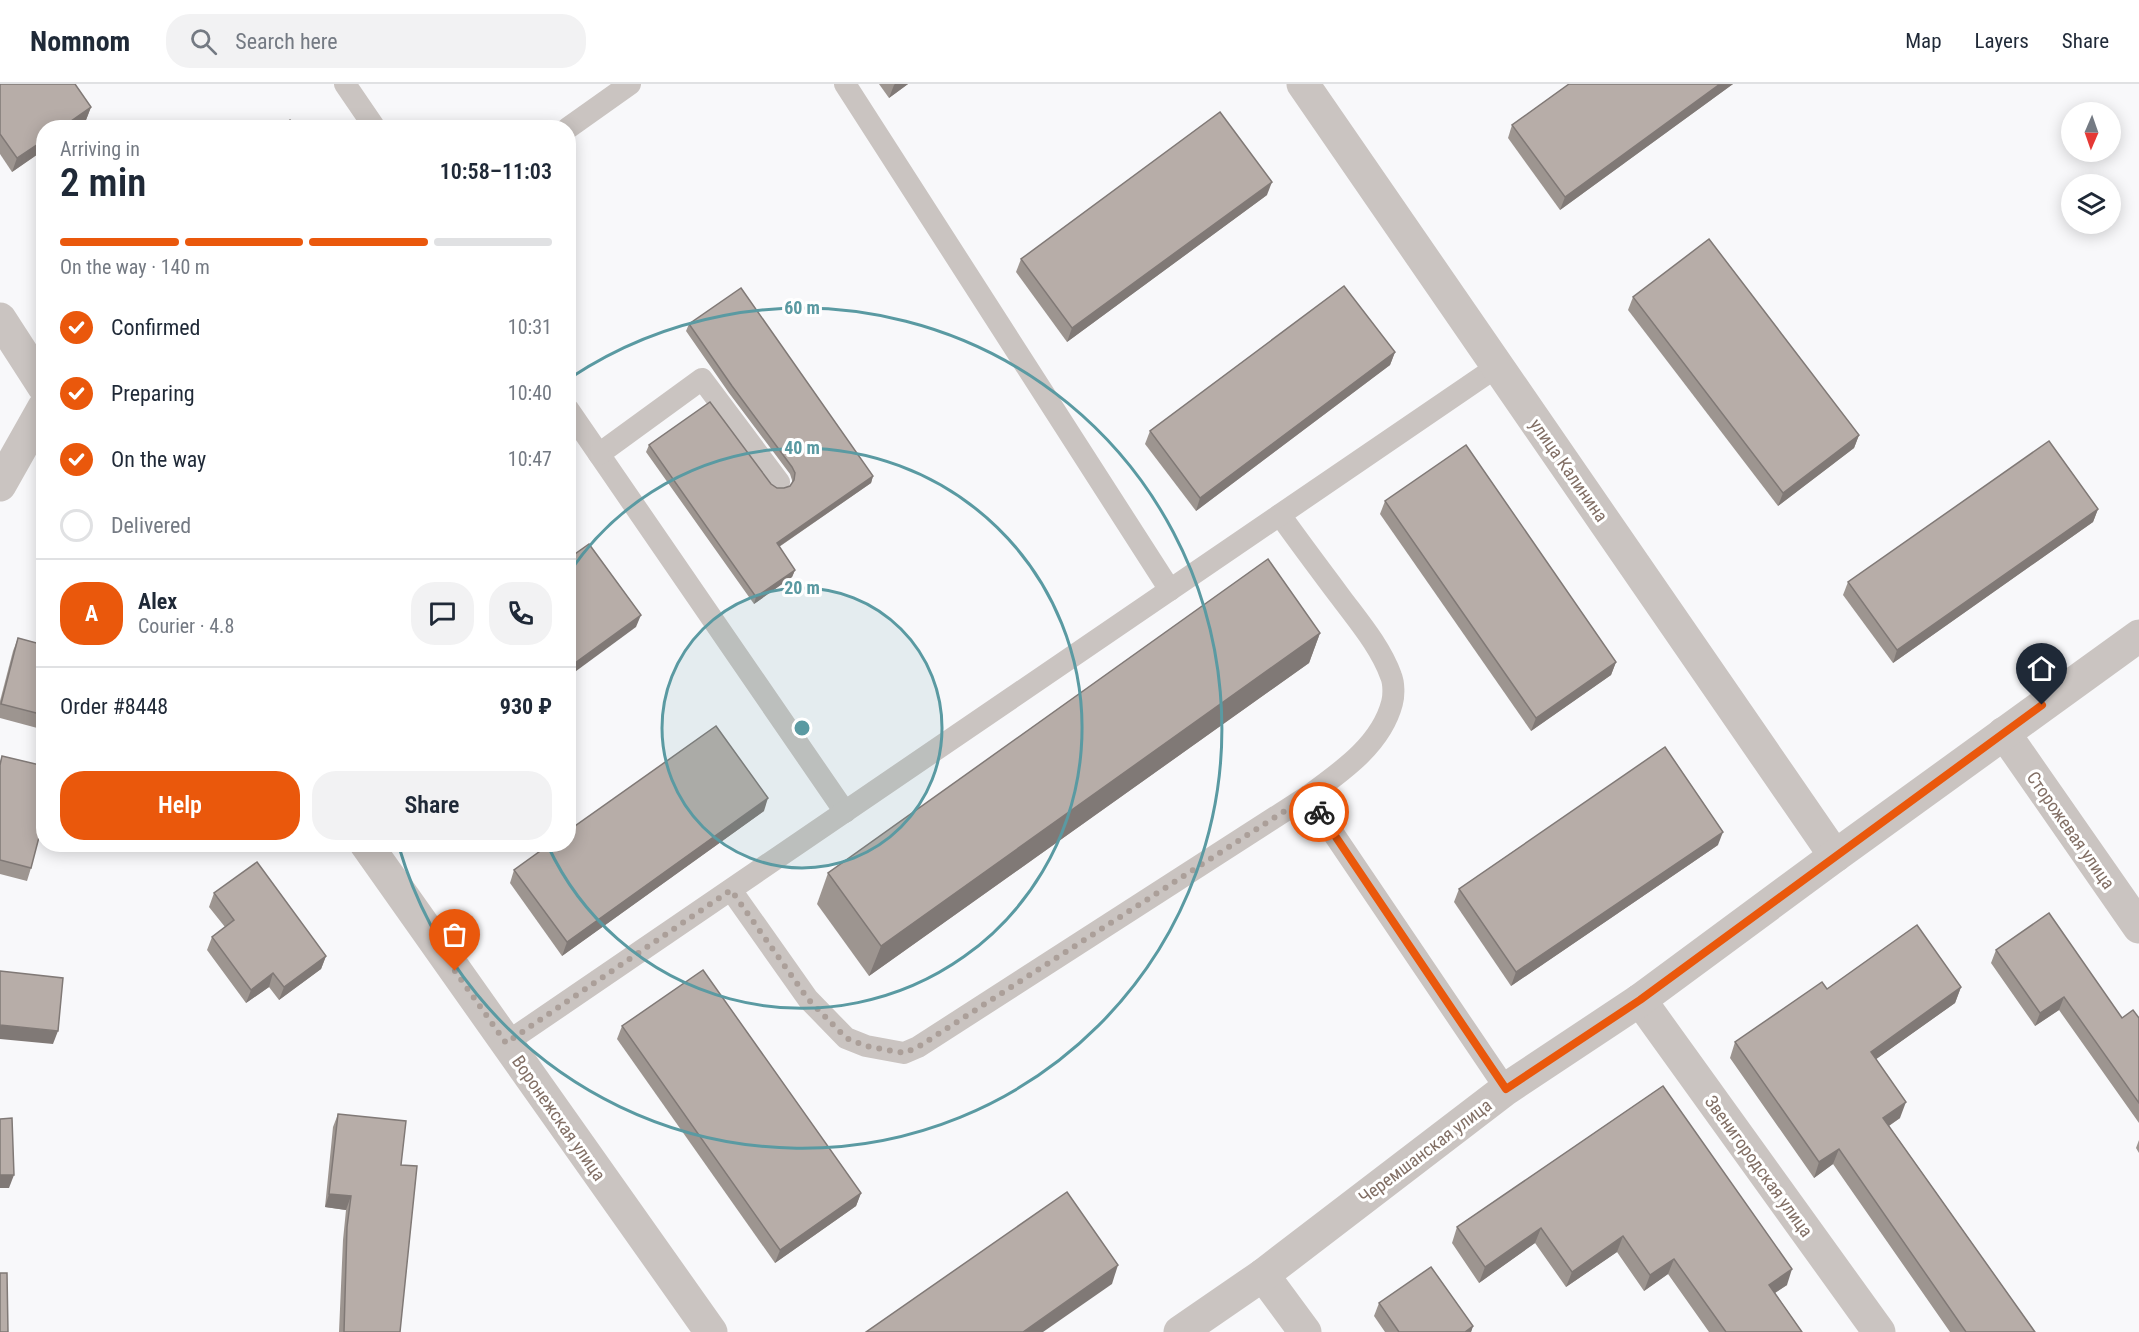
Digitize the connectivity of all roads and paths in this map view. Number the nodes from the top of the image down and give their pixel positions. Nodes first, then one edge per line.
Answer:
1 (345, 84) edge
2 (630, 84) edge
3 (845, 84) edge
4 (1303, 84) edge
5 (370, 120) edge
6 (576, 122) edge
7 (0, 319) edge
8 (1498, 366) junction
9 (36, 375) edge
10 (36, 421) edge
11 (576, 421) edge
12 (599, 454) junction
13 (779, 482) dead end
14 (0, 485) edge
15 (1280, 515) junction
16 (1170, 590) junction
17 (2139, 636) edge
18 (2004, 733) junction
19 (1308, 796) junction
20 (845, 812) junction
21 (372, 852) edge
22 (1835, 856) junction
23 (731, 890) junction
24 (2139, 927) edge
25 (1640, 1000) junction
26 (506, 1043) junction
27 (1506, 1089) junction
28 (1263, 1275) junction
29 (711, 1332) edge
30 (1180, 1332) edge
31 (1305, 1332) edge
32 (1879, 1332) edge

1 - 5 lane
2 - 6 lane
3 - 16 lane
4 - 8 street, улица Калинина
7 - 9 street
8 - 15 lane
8 - 22 street, улица Калинина
10 - 14 street
11 - 12 lane
12 - 13 lane
12 - 20 lane
15 - 16 lane
15 - 19 lane
16 - 20 lane
17 - 18 street, Черемшанская улица
18 - 22 street, Черемшанская улица
18 - 24 street, Сторожевая улица
19 - 23 lane
19 - 27 lane
20 - 23 lane
21 - 26 street, Воронежская улица
22 - 25 street, Черемшанская улица
23 - 26 lane
25 - 27 street, Черемшанская улица
25 - 32 street, Звенигородская улица
26 - 29 street, Воронежская улица
27 - 28 street, Черемшанская улица
28 - 30 street, Черемшанская улица
28 - 31 street

